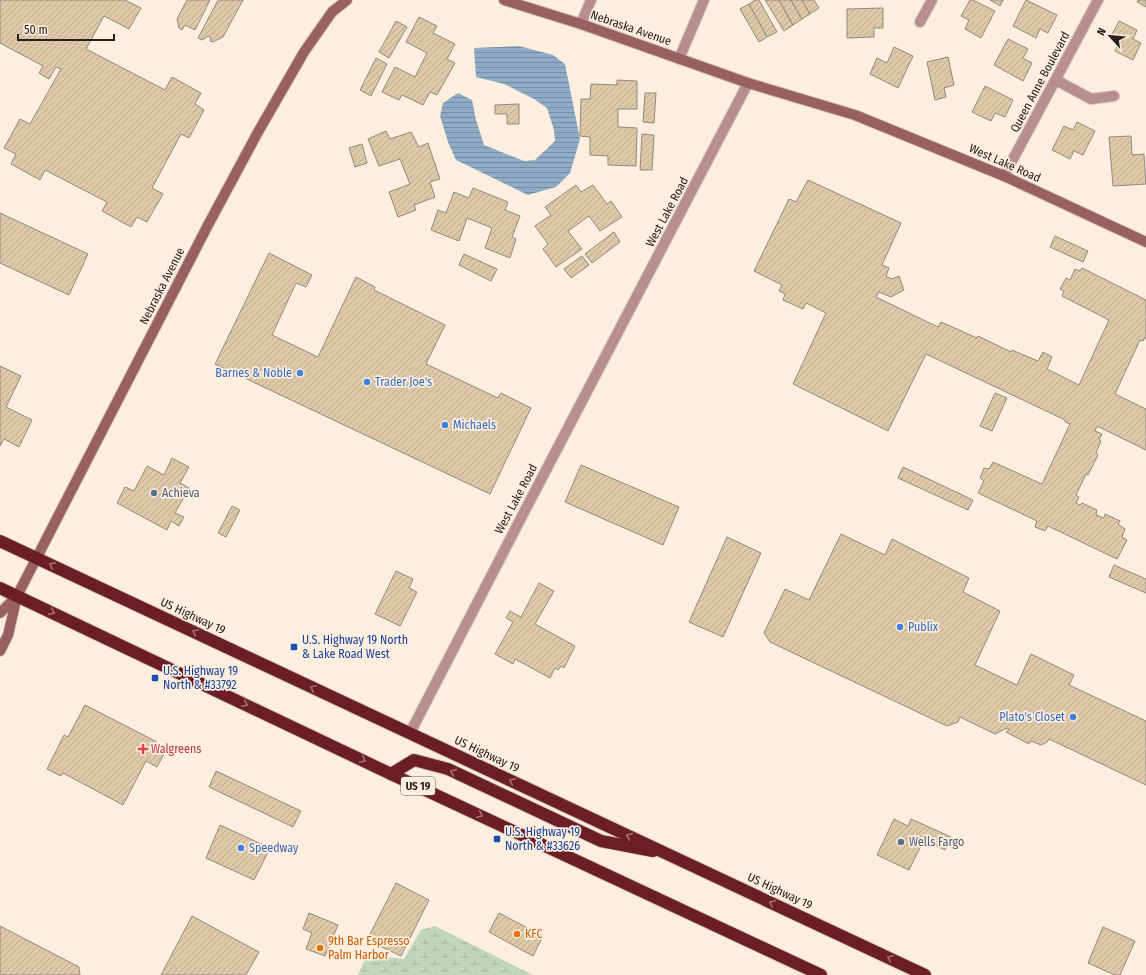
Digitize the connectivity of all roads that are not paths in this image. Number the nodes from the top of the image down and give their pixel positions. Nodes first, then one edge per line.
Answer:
1 (347, 0) edge
2 (504, 0) edge
3 (591, 0) edge
4 (704, 0) edge
5 (932, 0) edge
6 (1098, 0) edge
7 (920, 22) dead end
8 (581, 24) junction
9 (679, 59) junction
10 (1056, 80) junction
11 (748, 83) junction
12 (1114, 96) dead end
13 (1004, 176) junction
14 (1146, 242) edge
15 (1, 541) edge
16 (36, 557) junction
17 (0, 588) edge
18 (17, 596) junction
19 (0, 613) edge
20 (0, 650) edge
21 (410, 733) junction
22 (391, 774) junction
23 (671, 855) junction
24 (820, 975) edge
25 (925, 975) edge

1 - 16 street, Nebraska Avenue
2 - 8 street, Nebraska Avenue
3 - 8 street
4 - 9 street
5 - 7 street
6 - 10 street, Queen Anne Boulevard
8 - 9 street, Nebraska Avenue
9 - 11 street, Nebraska Avenue
10 - 12 street
10 - 13 street, Queen Anne Boulevard
11 - 13 street, West Lake Road
11 - 21 street, West Lake Road
13 - 14 street, West Lake Road
15 - 16 highway, US Highway 19
16 - 18 street, Nebraska Avenue
21 -> 16 highway, US Highway 19
17 - 18 highway, US 19
18 - 19 street, Nebraska Avenue
18 - 20 street, Nebraska Avenue
18 -> 22 highway, US 19
23 -> 21 highway, US Highway 19
23 -> 22 highway
22 -> 24 highway, US 19
25 -> 23 highway, US Highway 19

